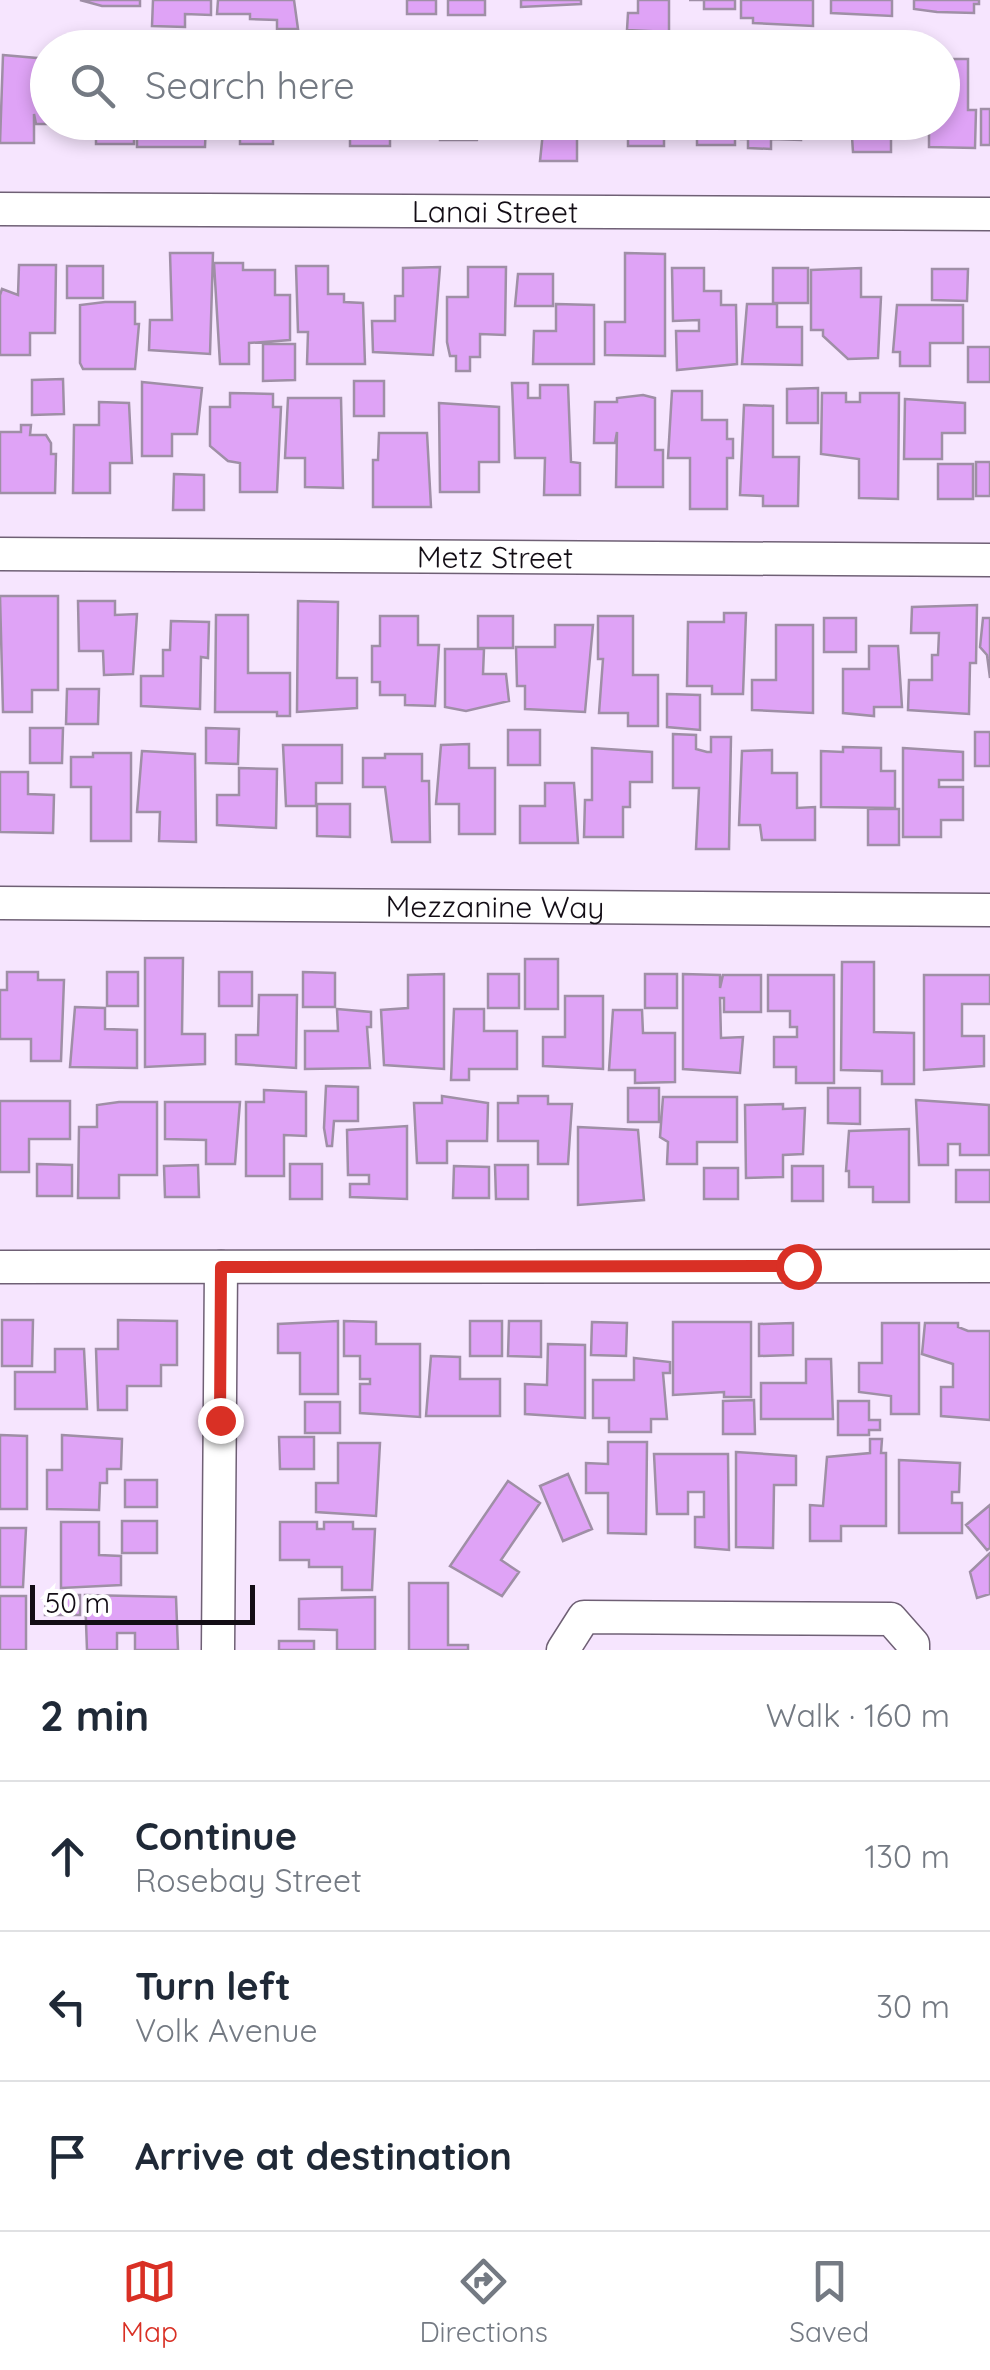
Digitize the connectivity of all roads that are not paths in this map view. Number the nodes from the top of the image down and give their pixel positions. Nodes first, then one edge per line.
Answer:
1 (0, 209) edge
2 (990, 214) edge
3 (0, 554) edge
4 (990, 560) edge
5 (0, 903) edge
6 (990, 910) edge
7 (990, 1266) edge
8 (221, 1267) junction
9 (0, 1268) edge
10 (218, 1650) edge
11 (562, 1650) edge
12 (914, 1650) edge

1 - 2 street, Lanai Street
3 - 4 street, Metz Street
5 - 6 street, Mezzanine Way
7 - 8 street
8 - 9 street
8 - 10 street
11 - 12 street

